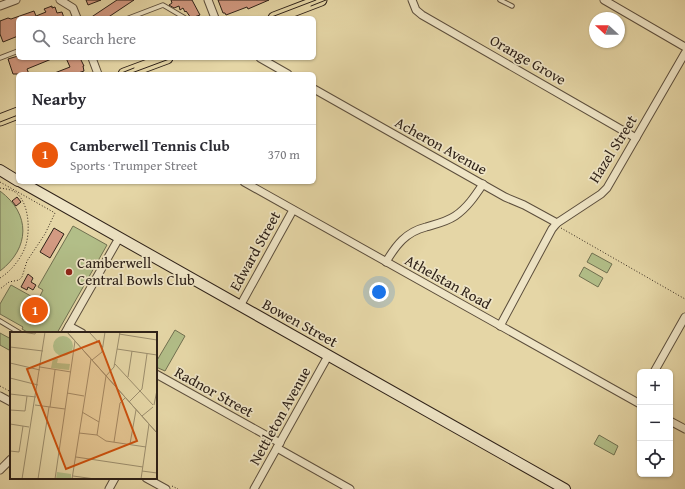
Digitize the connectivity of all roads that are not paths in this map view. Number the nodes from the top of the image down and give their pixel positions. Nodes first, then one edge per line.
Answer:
1 (16, 0) edge
2 (60, 0) edge
3 (208, 0) edge
4 (321, 0) edge
5 (412, 0) edge
6 (500, 0) edge
7 (604, 0) edge
8 (0, 6) edge
9 (512, 6) dead end
10 (76, 16) edge
11 (135, 16) edge
12 (181, 16) edge
13 (214, 16) edge
14 (279, 16) edge
15 (685, 46) edge
16 (16, 52) edge
17 (685, 53) edge
18 (0, 58) edge
19 (93, 60) edge
20 (162, 60) edge
21 (264, 60) edge
22 (97, 72) edge
23 (129, 72) edge
24 (284, 72) edge
25 (316, 90) edge
26 (16, 114) edge
27 (0, 120) edge
28 (636, 138) junction
29 (0, 170) edge
30 (16, 179) edge
31 (24, 184) edge
32 (248, 184) edge
33 (483, 184) junction
34 (293, 210) junction
35 (556, 224) junction
36 (119, 238) junction
37 (386, 262) junction
38 (240, 306) junction
39 (685, 317) edge
40 (0, 321) edge
41 (69, 326) junction
42 (500, 326) junction
43 (18, 332) edge
44 (66, 332) edge
45 (80, 332) edge
46 (328, 356) junction
47 (656, 369) edge
48 (157, 375) edge
49 (0, 396) edge
50 (637, 400) edge
51 (10, 401) edge
52 (673, 423) edge
53 (685, 429) edge
54 (278, 446) junction
55 (10, 460) edge
56 (0, 470) edge
57 (114, 479) edge
58 (148, 479) edge
59 (109, 489) edge
60 (166, 489) edge
61 (254, 489) edge
62 (350, 489) edge
63 (565, 489) edge

1 - 8 street
2 - 10 street
3 - 13 street
4 - 14 main road
5 - 28 street, Orange Grove
6 - 9 lane
7 - 15 street
11 - 12 lane
16 - 18 lane
17 - 28 street, Hazel Street
19 - 22 street
20 - 23 main road
21 - 24 street
25 - 33 street, Acheron Avenue
26 - 27 main road
28 - 35 street, Hazel Street
29 - 30 street
31 - 36 street, Bowen Street
32 - 34 street, Athelstan Road
33 - 35 street, Acheron Avenue
33 - 37 street
34 - 37 street, Athelstan Road
34 - 38 street, Edward Street
35 - 42 street, Hazel Street
36 - 38 street, Bowen Street
36 - 41 street
37 - 42 street, Athelstan Road
38 - 46 street, Bowen Street
39 - 47 street
40 - 43 lane
41 - 44 street
41 - 45 street
42 - 50 street, Athelstan Road
46 - 54 street, Nettleton Avenue
46 - 63 street, Bowen Street
48 - 54 street, Radnor Street
49 - 51 street
52 - 53 street
54 - 61 street, Nettleton Avenue
54 - 62 street, Radnor Street
55 - 56 street
57 - 59 street
58 - 60 street

